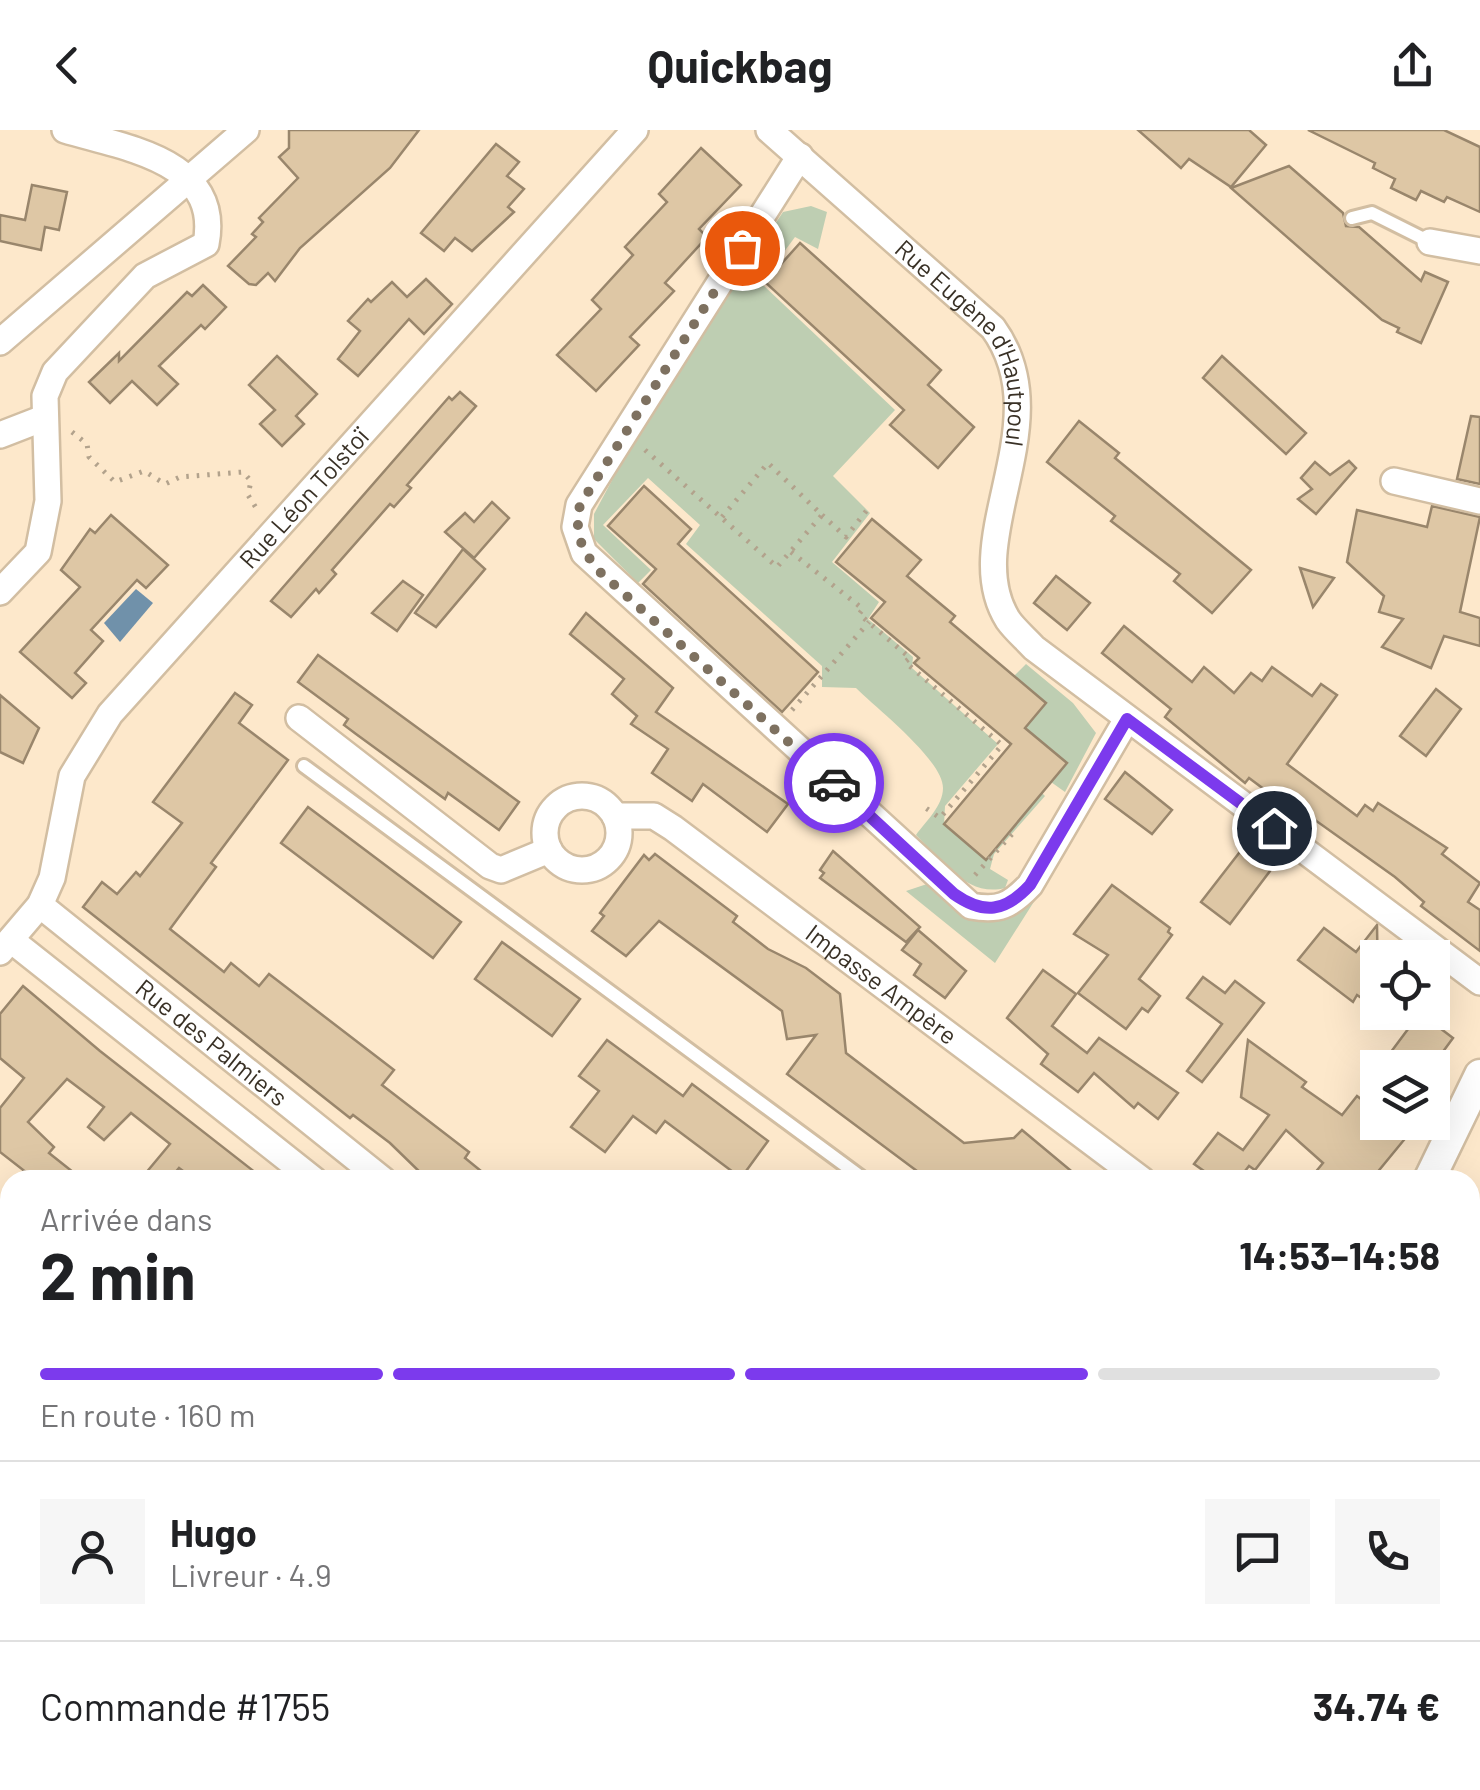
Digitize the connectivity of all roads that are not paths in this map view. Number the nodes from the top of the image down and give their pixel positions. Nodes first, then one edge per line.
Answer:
1 (66, 130) edge
2 (246, 130) edge
3 (635, 130) edge
4 (768, 130) edge
5 (800, 156) junction
6 (190, 178) junction
7 (1352, 218) dead end
8 (1430, 242) joint
9 (1480, 251) edge
10 (0, 342) edge
11 (56, 423) junction
12 (0, 436) edge
13 (1394, 481) dead end
14 (1480, 501) edge
15 (0, 592) edge
16 (298, 718) dead end
17 (1127, 719) junction
18 (304, 766) dead end
19 (615, 816) junction
20 (549, 850) junction
21 (40, 906) junction
22 (5, 946) edge
23 (1480, 982) edge
24 (1480, 1075) edge
25 (301, 1170) edge
26 (370, 1170) edge
27 (850, 1170) edge
28 (1129, 1170) edge
29 (1434, 1170) edge

1 - 6 street
2 - 6 street
3 - 21 street, Rue Léon Tolstoï
4 - 5 street, Rue Eugène d'Hautpoul
5 - 17 street, Rue Eugène d'Hautpoul
5 - 17 street
6 - 10 street
6 - 11 street
7 - 8 lane
8 - 9 street
11 - 12 street
11 - 15 street
13 - 14 street
16 - 20 street
17 - 23 street, Rue Eugène d'Hautpoul
18 - 27 lane
19 - 20 street, Impasse Ampère
19 - 20 street
19 - 28 street, Impasse Ampère
21 - 22 street
21 - 26 street, Rue des Palmiers
22 - 25 street, Rue des Palmiers
24 - 29 street

